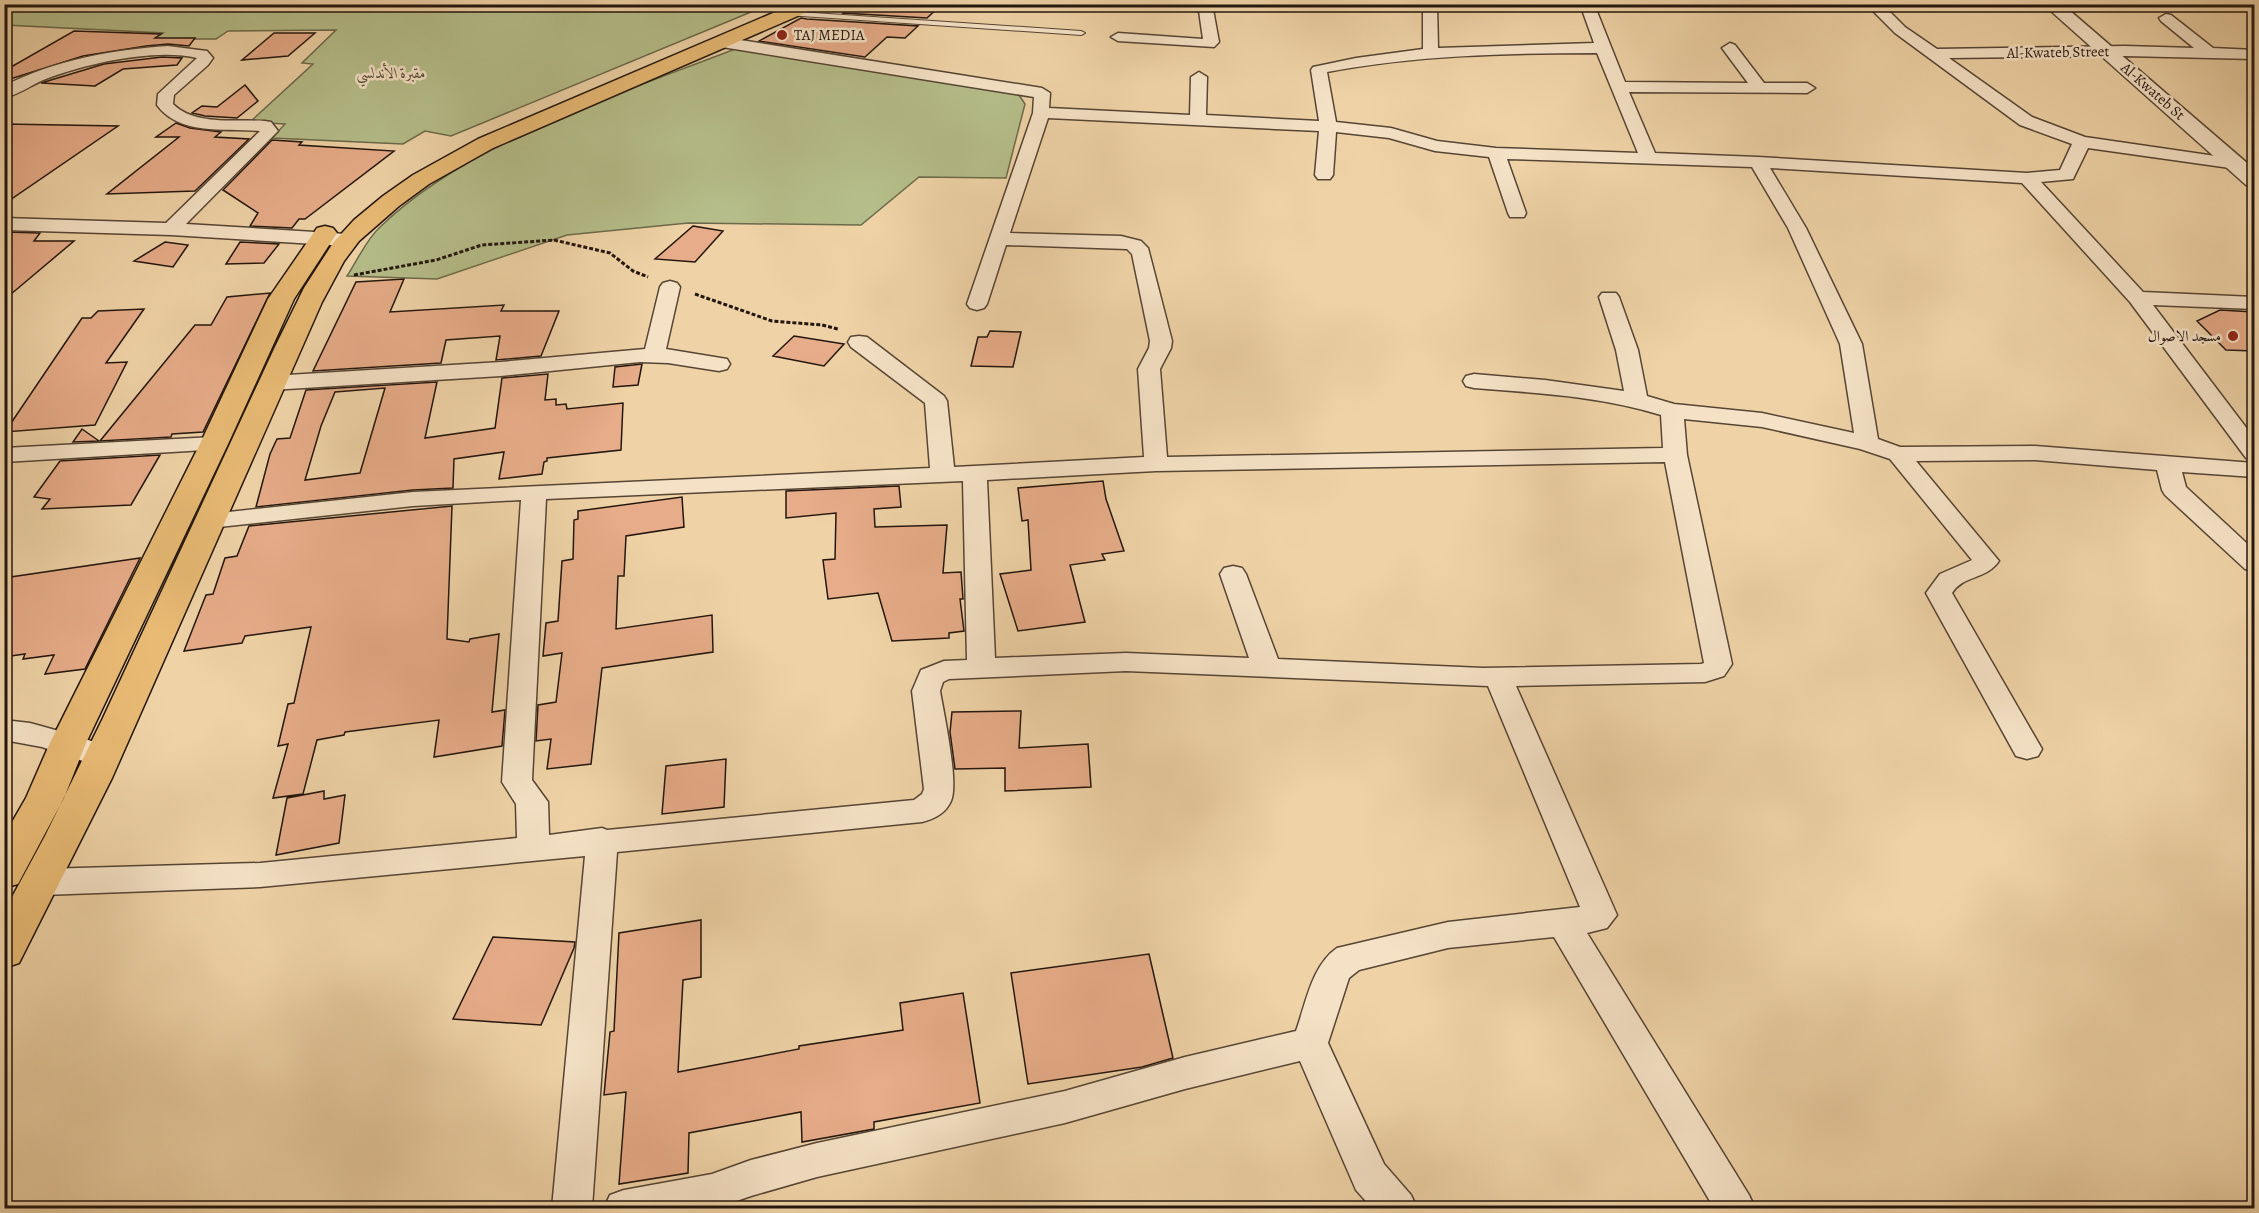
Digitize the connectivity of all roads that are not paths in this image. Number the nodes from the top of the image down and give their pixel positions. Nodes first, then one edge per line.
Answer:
1 (1205, 4) edge
2 (1430, 4) edge
3 (1587, 4) edge
4 (1873, 4) edge
5 (2051, 4) edge
6 (2246, 4) edge
7 (792, 8) edge
8 (2254, 9) edge
9 (2166, 18) dead end
10 (1081, 33) dead end
11 (1118, 38) dead end
12 (722, 42) junction
13 (1602, 48) junction
14 (1731, 48) dead end
15 (2107, 51) junction
16 (2208, 52) junction
17 (1431, 53) junction
18 (2231, 53) junction
19 (1933, 54) junction
20 (2254, 54) edge
21 (2254, 64) edge
22 (1198, 77) dead end
23 (1620, 87) junction
24 (1760, 87) junction
25 (1807, 88) dead end
26 (4, 93) edge
27 (1041, 113) junction
28 (533, 116) junction
29 (1198, 120) junction
30 (1328, 126) junction
31 (2082, 141) junction
32 (2254, 152) edge
33 (1496, 153) junction
34 (1648, 157) junction
35 (2230, 158) junction
36 (1758, 162) junction
37 (1324, 175) dead end
38 (2027, 178) junction
39 (2254, 180) edge
40 (1517, 213) dead end
41 (4, 224) edge
42 (171, 228) junction
43 (333, 239) junction
44 (1000, 239) junction
45 (669, 287) road end
46 (1609, 297) dead end
47 (2137, 298) junction
48 (2254, 303) edge
49 (977, 304) dead end
50 (859, 342) road end
51 (654, 356) junction
52 (719, 364) dead end
53 (1474, 381) dead end
54 (271, 383) junction
55 (1637, 400) junction
56 (1672, 411) junction
57 (1867, 443) junction
58 (214, 444) junction
59 (1898, 453) junction
60 (2254, 453) edge
61 (4, 455) edge
62 (1675, 455) junction
63 (1156, 464) junction
64 (2168, 464) junction
65 (2254, 470) edge
66 (975, 474) junction
67 (943, 475) junction
68 (534, 492) junction
69 (210, 520) junction
70 (2254, 563) edge
71 (1233, 574) dead end
72 (1267, 668) junction
73 (981, 670) junction
74 (1498, 677) junction
75 (4, 730) edge
76 (68, 743) junction
77 (2027, 749) dead end
78 (103, 757) junction
79 (602, 840) junction
80 (533, 847) junction
81 (4, 873) edge
82 (43, 882) junction
83 (1563, 923) junction
84 (4, 951) edge
85 (1310, 1043) junction
86 (572, 1209) edge
87 (624, 1209) edge
88 (1396, 1209) edge
89 (1735, 1209) edge

1 - 11 street
2 - 17 street
3 - 13 street
4 - 19 street
5 - 15 street, Al-Kwateb St
6 - 8 street
7 - 10 lane
7 - 12 main road
7 - 28 main road
9 - 16 street
12 - 27 street
12 - 28 main road
13 - 17 street
13 - 23 street
14 - 24 street
15 - 16 street, Al-Kwateb Street
15 - 19 street, Al-Kwateb Street
15 - 35 street, Al-Kwateb St
16 - 18 street, Al-Kwateb Street
17 - 30 street
18 - 20 street, Al-Kwateb Street
18 - 21 street
19 - 31 street
22 - 29 street
23 - 24 street
23 - 34 street
24 - 25 street
26 - 42 street
27 - 29 street
27 - 44 street
28 - 43 main road
29 - 30 street
30 - 33 street
30 - 37 street
31 - 35 street
31 - 38 street
32 - 35 street
33 - 34 street
33 - 40 street
34 - 36 street
35 - 39 street, Al-Kwateb St
36 - 38 street
36 - 57 street
38 - 47 street
41 - 42 street
42 - 43 street
43 - 54 main road
43 - 58 main road
44 - 49 street
44 - 63 street
45 - 51 street
46 - 55 street
47 - 48 street
47 - 60 street
50 - 67 street
51 - 52 street
51 - 54 street
53 - 55 street
54 - 69 main road
55 - 56 street
56 - 57 street
56 - 62 street
57 - 59 street
58 - 61 street
58 - 76 main road
59 - 64 street
59 - 77 street
62 - 63 street
62 - 74 street
63 - 66 street
64 - 65 street
64 - 70 street
66 - 67 street
66 - 73 street
67 - 68 street
68 - 69 street
68 - 80 street
69 - 78 main road
71 - 72 street
72 - 73 street
72 - 74 street
73 - 79 street
74 - 83 street
75 - 76 street
76 - 78 street
76 - 81 main road
78 - 82 main road
79 - 80 street
79 - 86 street
80 - 82 street
82 - 84 main road
83 - 85 street
83 - 89 street
85 - 87 street
85 - 88 street

